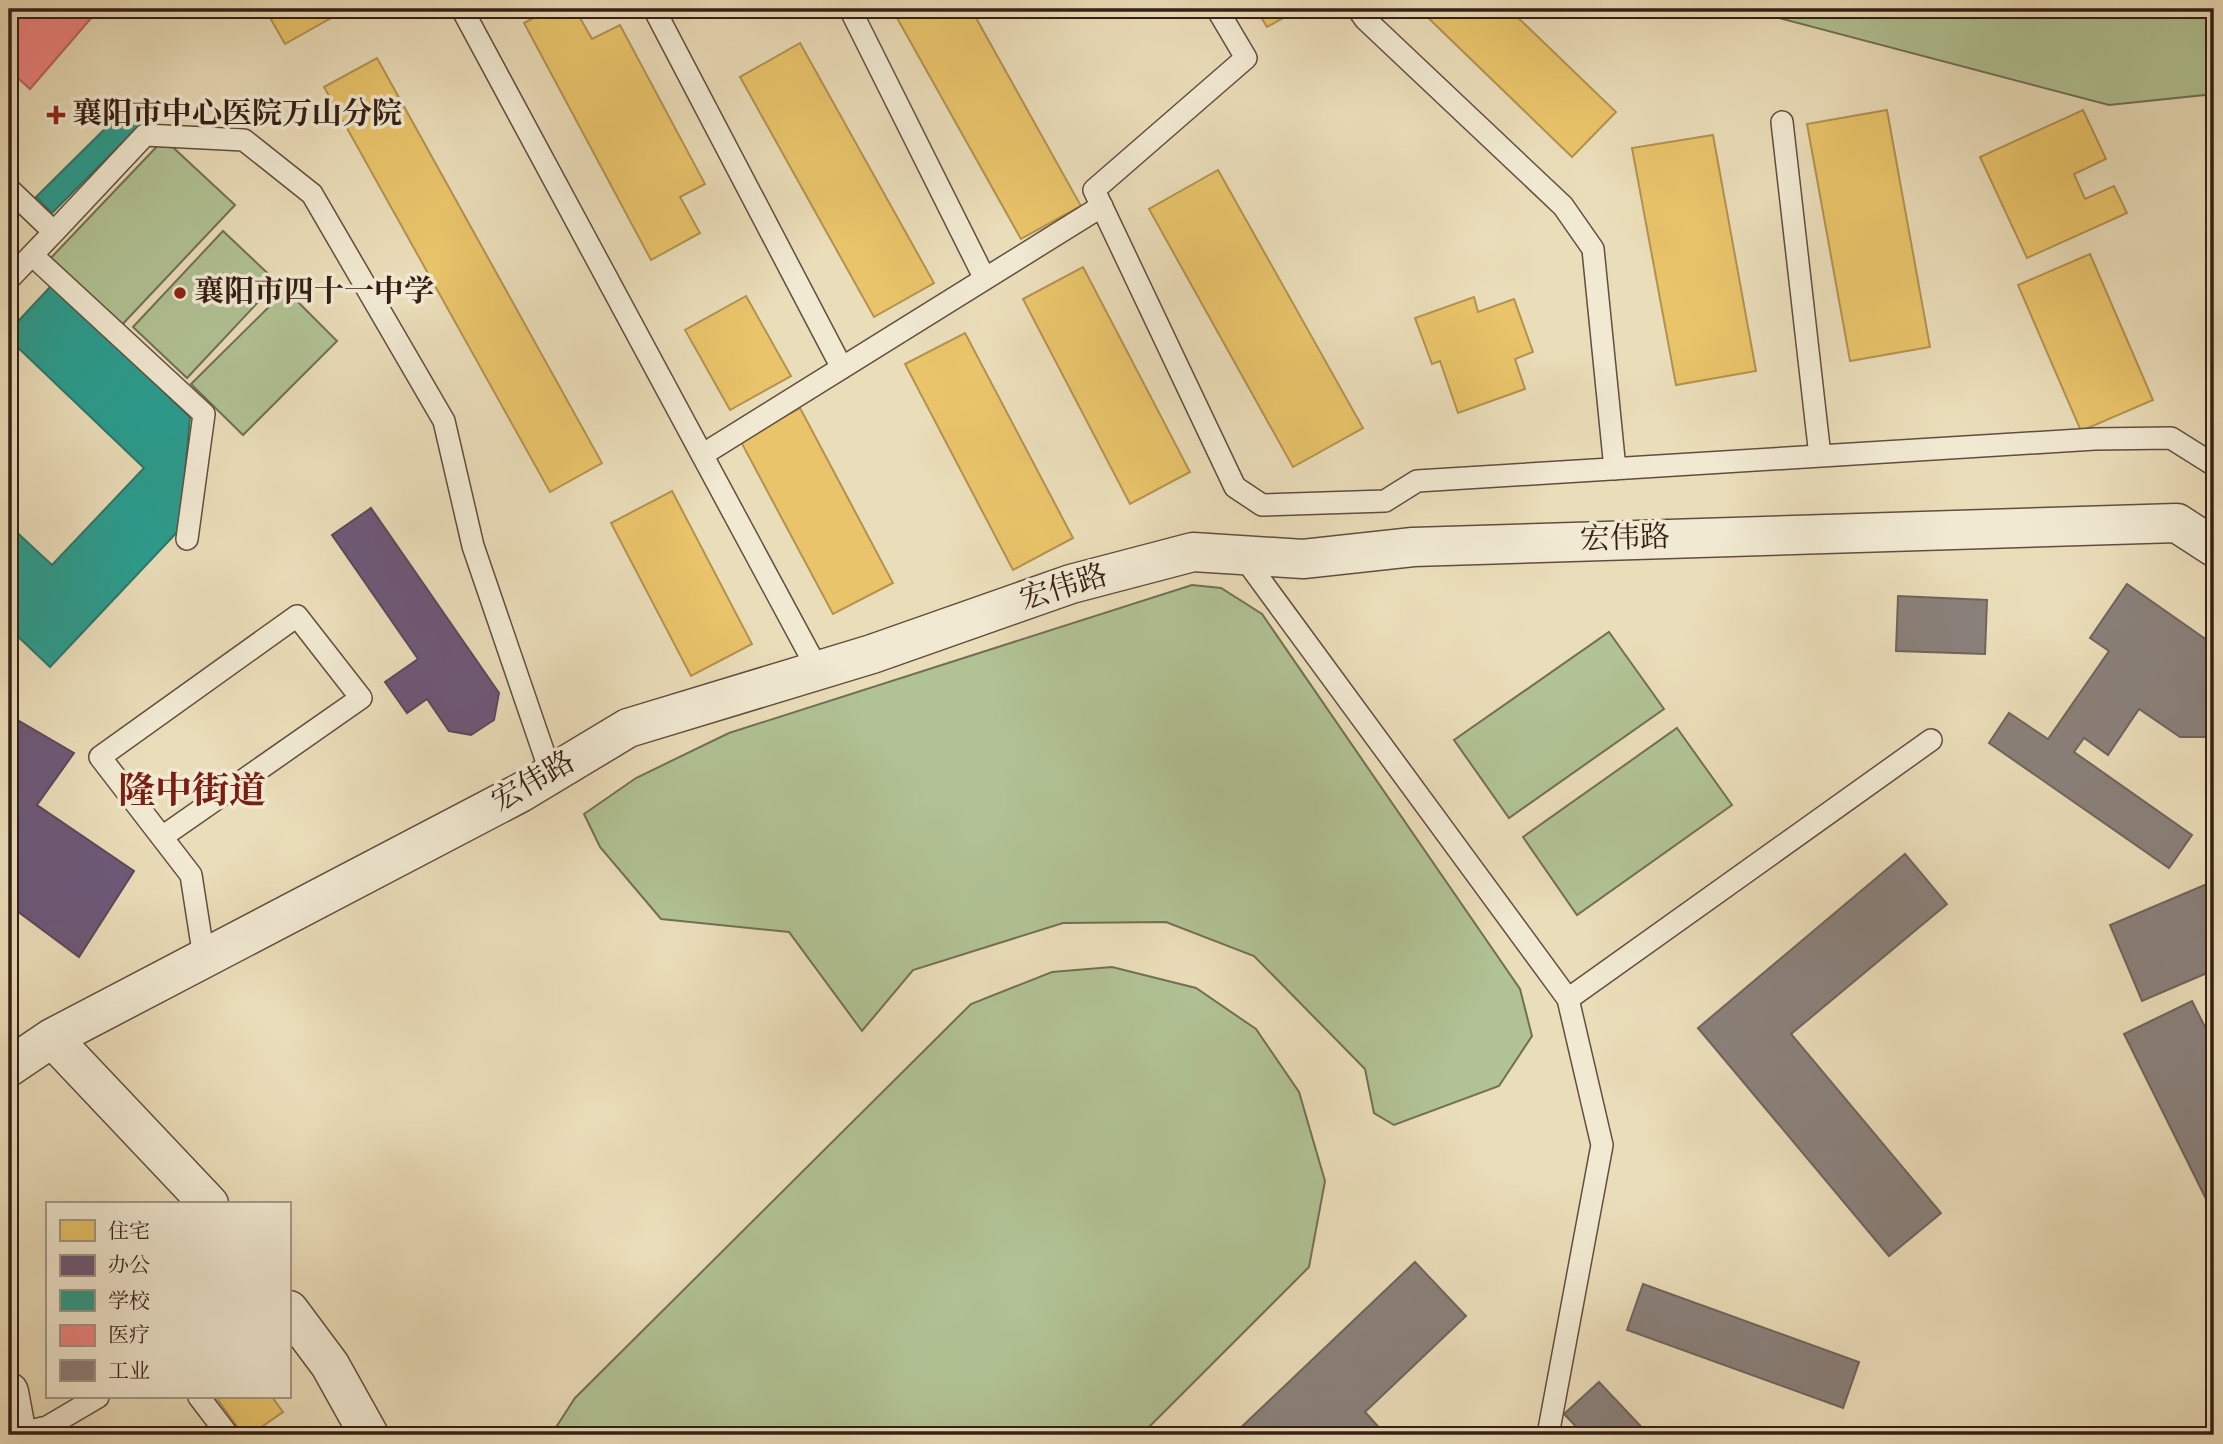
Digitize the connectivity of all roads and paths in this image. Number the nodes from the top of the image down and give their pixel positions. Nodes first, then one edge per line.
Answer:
1 (462, 9) edge
2 (654, 9) edge
3 (850, 9) edge
4 (1217, 9) edge
5 (1358, 9) edge
6 (1782, 122) dead end
7 (9, 189) edge
8 (1102, 206) junction
9 (54, 232) junction
10 (32, 254) junction
11 (9, 279) edge
12 (985, 279) junction
13 (842, 368) junction
14 (702, 455) junction
15 (1820, 456) junction
16 (2211, 457) edge
17 (1615, 468) junction
18 (187, 539) dead end
19 (2214, 547) edge
20 (1242, 555) junction
21 (818, 670) junction
22 (1931, 740) dead end
23 (551, 774) junction
24 (162, 837) junction
25 (204, 958) junction
26 (1568, 999) junction
27 (52, 1038) junction
28 (9, 1067) edge
29 (207, 1202) edge
30 (290, 1311) edge
31 (9, 1392) edge
32 (96, 1398) edge
33 (200, 1398) edge
34 (15, 1432) edge
35 (228, 1435) edge
36 (369, 1435) edge
37 (1548, 1435) edge

1 - 14 lane
2 - 13 lane
3 - 12 lane
4 - 8 lane
5 - 17 lane
6 - 15 lane
7 - 9 lane
8 - 12 lane
8 - 17 lane
9 - 10 lane
9 - 23 lane
10 - 11 lane
10 - 18 lane
12 - 13 lane
13 - 14 lane
14 - 21 lane
15 - 16 lane
15 - 17 lane
19 - 20 street, 宏伟路
20 - 21 street, 宏伟路
20 - 26 lane
21 - 23 street, 宏伟路
22 - 26 lane
23 - 25 street, 宏伟路
24 - 24 lane
24 - 25 lane
25 - 27 street, 宏伟路
26 - 37 lane
27 - 28 street, 宏伟路
27 - 29 street
30 - 36 street
31 - 34 street
32 - 34 lane
33 - 35 lane

